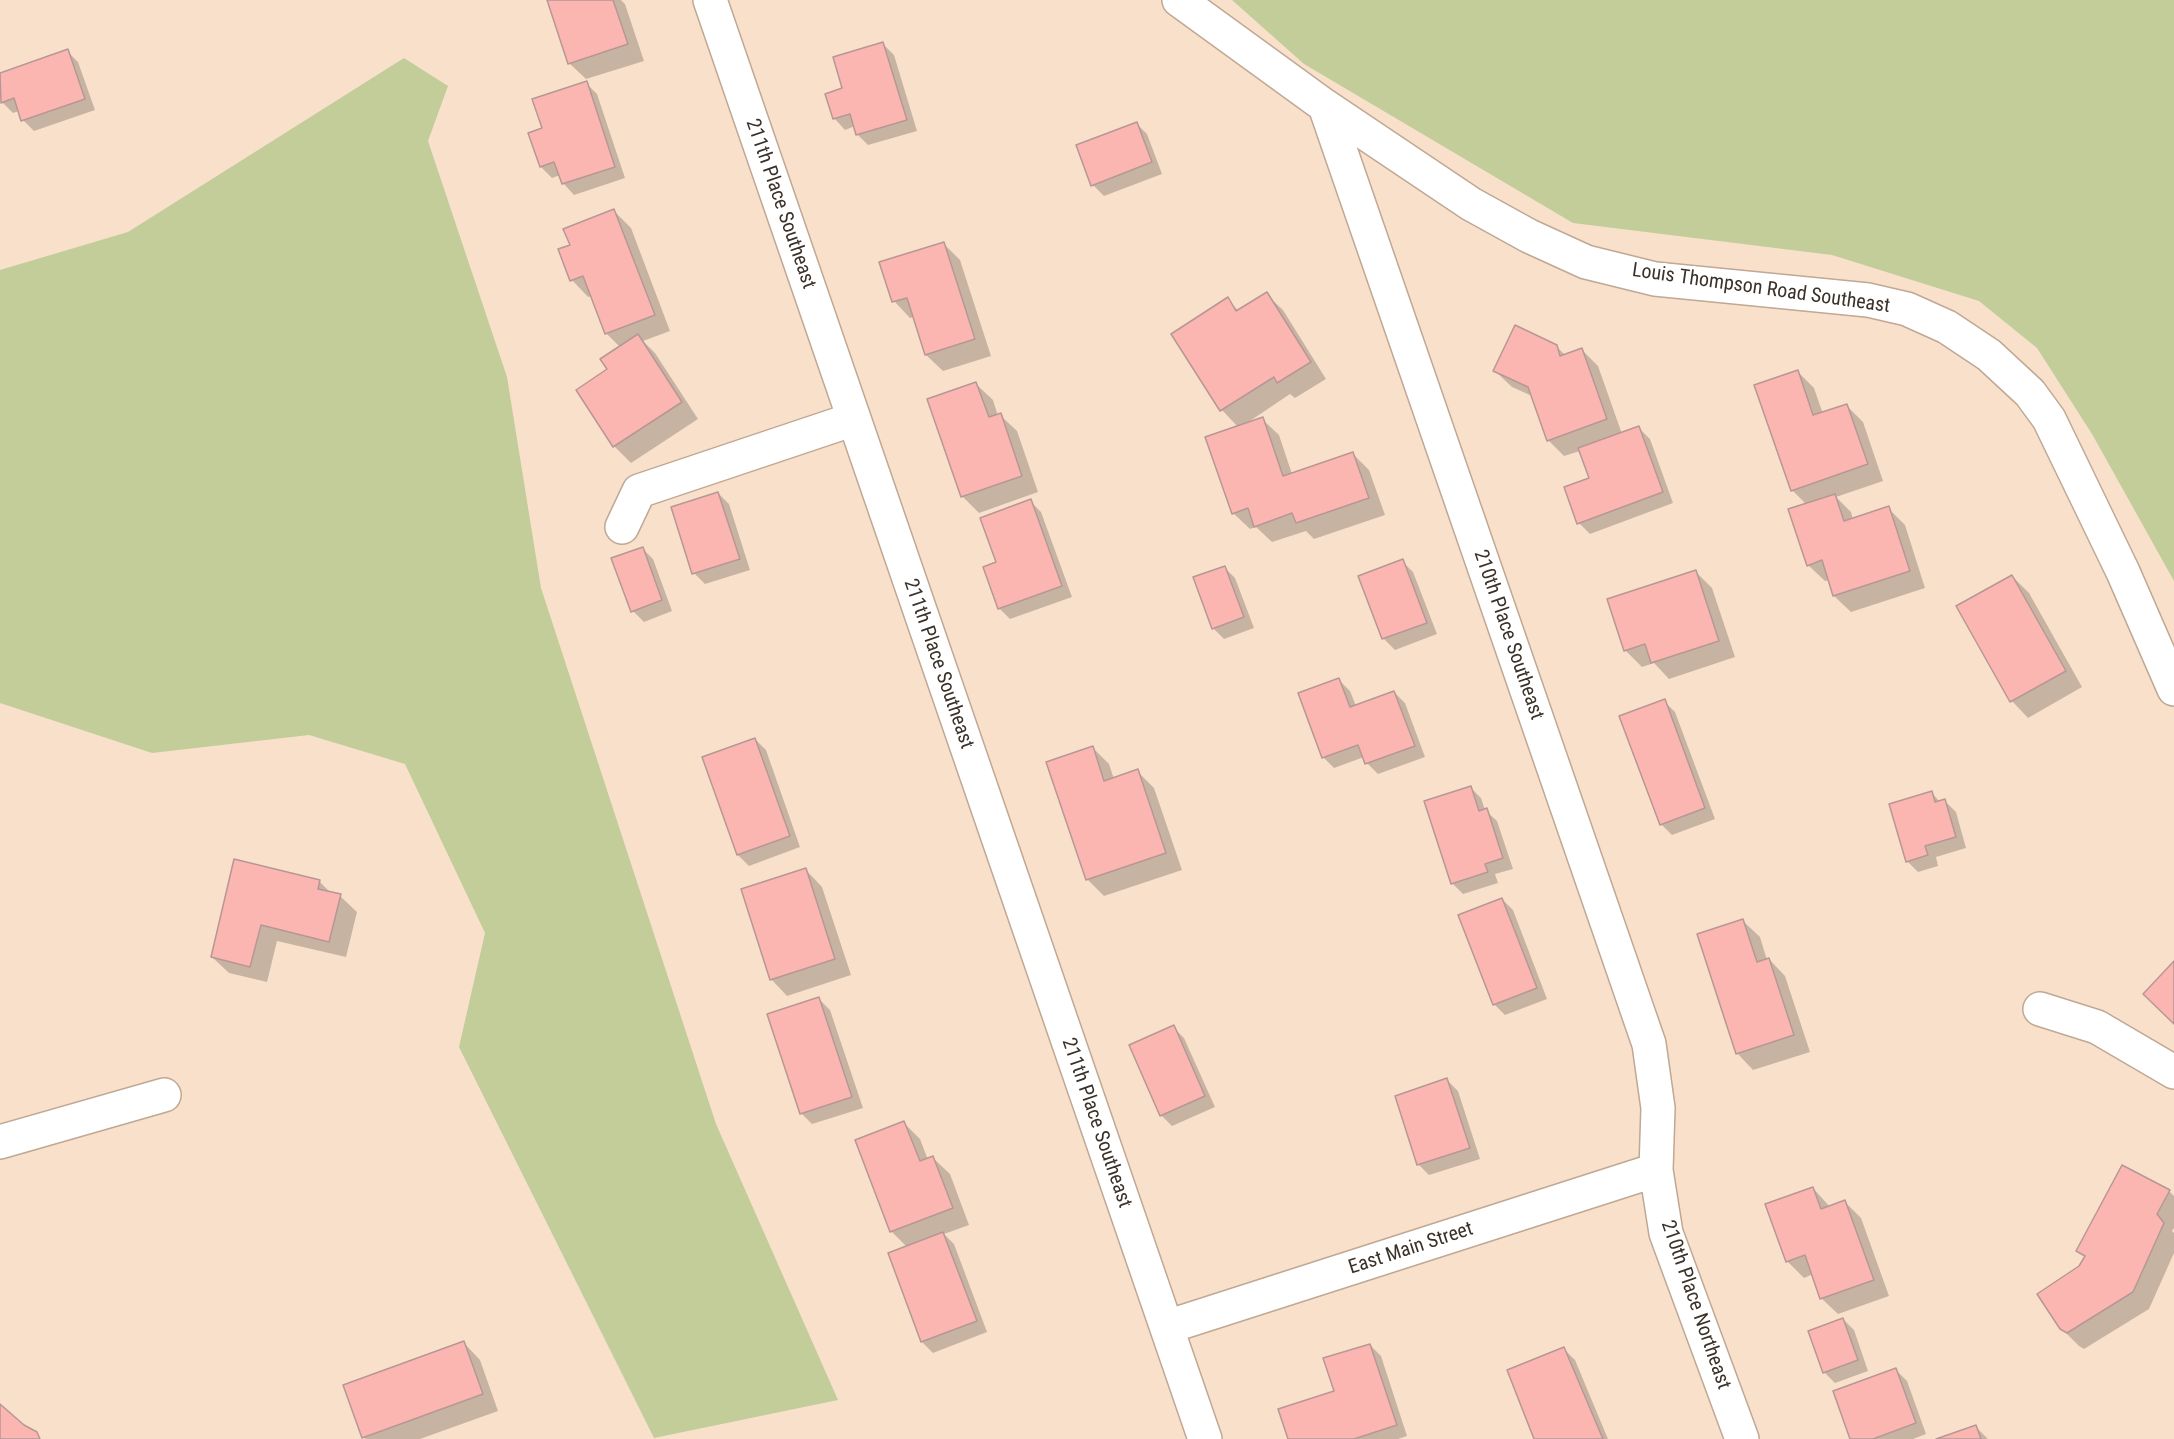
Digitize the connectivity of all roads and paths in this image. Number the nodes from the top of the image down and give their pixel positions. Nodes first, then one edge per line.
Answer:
1 (710, 0) edge
2 (1179, 0) edge
3 (1325, 106) junction
4 (854, 419) junction
5 (622, 527) dead end
6 (2174, 689) edge
7 (2040, 1009) dead end
8 (2174, 1072) edge
9 (164, 1095) dead end
10 (0, 1142) edge
11 (1656, 1170) junction
12 (1167, 1327) junction
13 (1205, 1439) edge
14 (1742, 1439) edge

1 - 4 street, 211th Place Southeast
2 - 3 street, Louis Thompson Road Southeast
3 - 6 street, Louis Thompson Road Southeast
3 - 11 street, 210th Place Southeast
4 - 5 street
4 - 12 street, 211th Place Southeast
7 - 8 street
9 - 10 street
11 - 12 street, East Main Street
11 - 14 street, 210th Place Northeast
12 - 13 street, 211th Place Southeast

